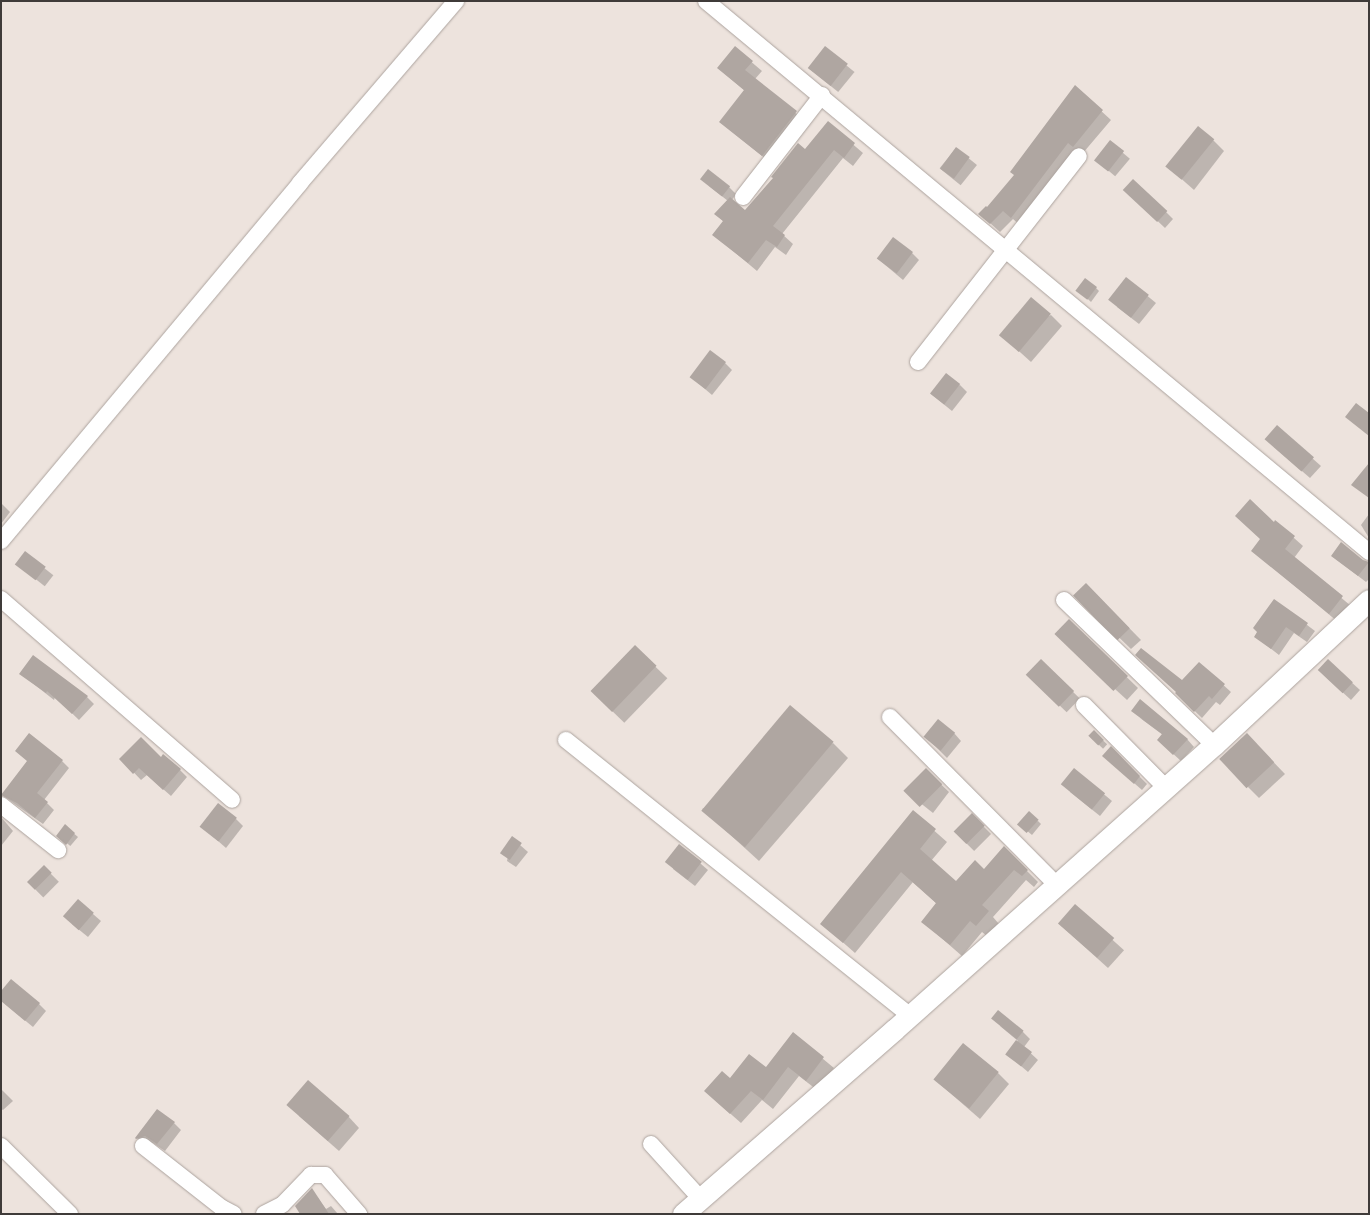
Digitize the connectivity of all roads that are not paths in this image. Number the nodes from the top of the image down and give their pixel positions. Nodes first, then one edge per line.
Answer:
1 (456, 1) edge
2 (706, 1) edge
3 (822, 95) junction
4 (1079, 156) dead end
5 (743, 197) dead end
6 (1005, 249) junction
7 (918, 362) dead end
8 (1, 541) edge
9 (1369, 552) edge
10 (1, 599) edge
11 (1064, 600) dead end
12 (1369, 600) edge
13 (1084, 705) dead end
14 (890, 717) dead end
15 (566, 740) dead end
16 (1214, 745) junction
17 (1166, 788) junction
18 (232, 800) dead end
19 (1, 805) edge
20 (58, 850) dead end
21 (1057, 885) junction
22 (910, 1016) junction
23 (651, 1144) dead end
24 (1, 1146) edge
25 (143, 1146) dead end
26 (700, 1198) junction
27 (70, 1214) edge
28 (234, 1214) edge
29 (264, 1214) edge
30 (359, 1214) edge
31 (683, 1214) edge

1 - 8 street
2 - 3 street
3 - 5 street
3 - 6 street
4 - 6 street
6 - 7 street
6 - 9 street
10 - 18 street
11 - 16 street
12 - 16 main road
13 - 17 street
14 - 21 street
15 - 22 street
16 - 17 main road
17 - 21 main road
19 - 20 street
21 - 22 main road
22 - 26 main road
23 - 26 street
24 - 27 street
25 - 28 street
26 - 31 main road
29 - 30 street

